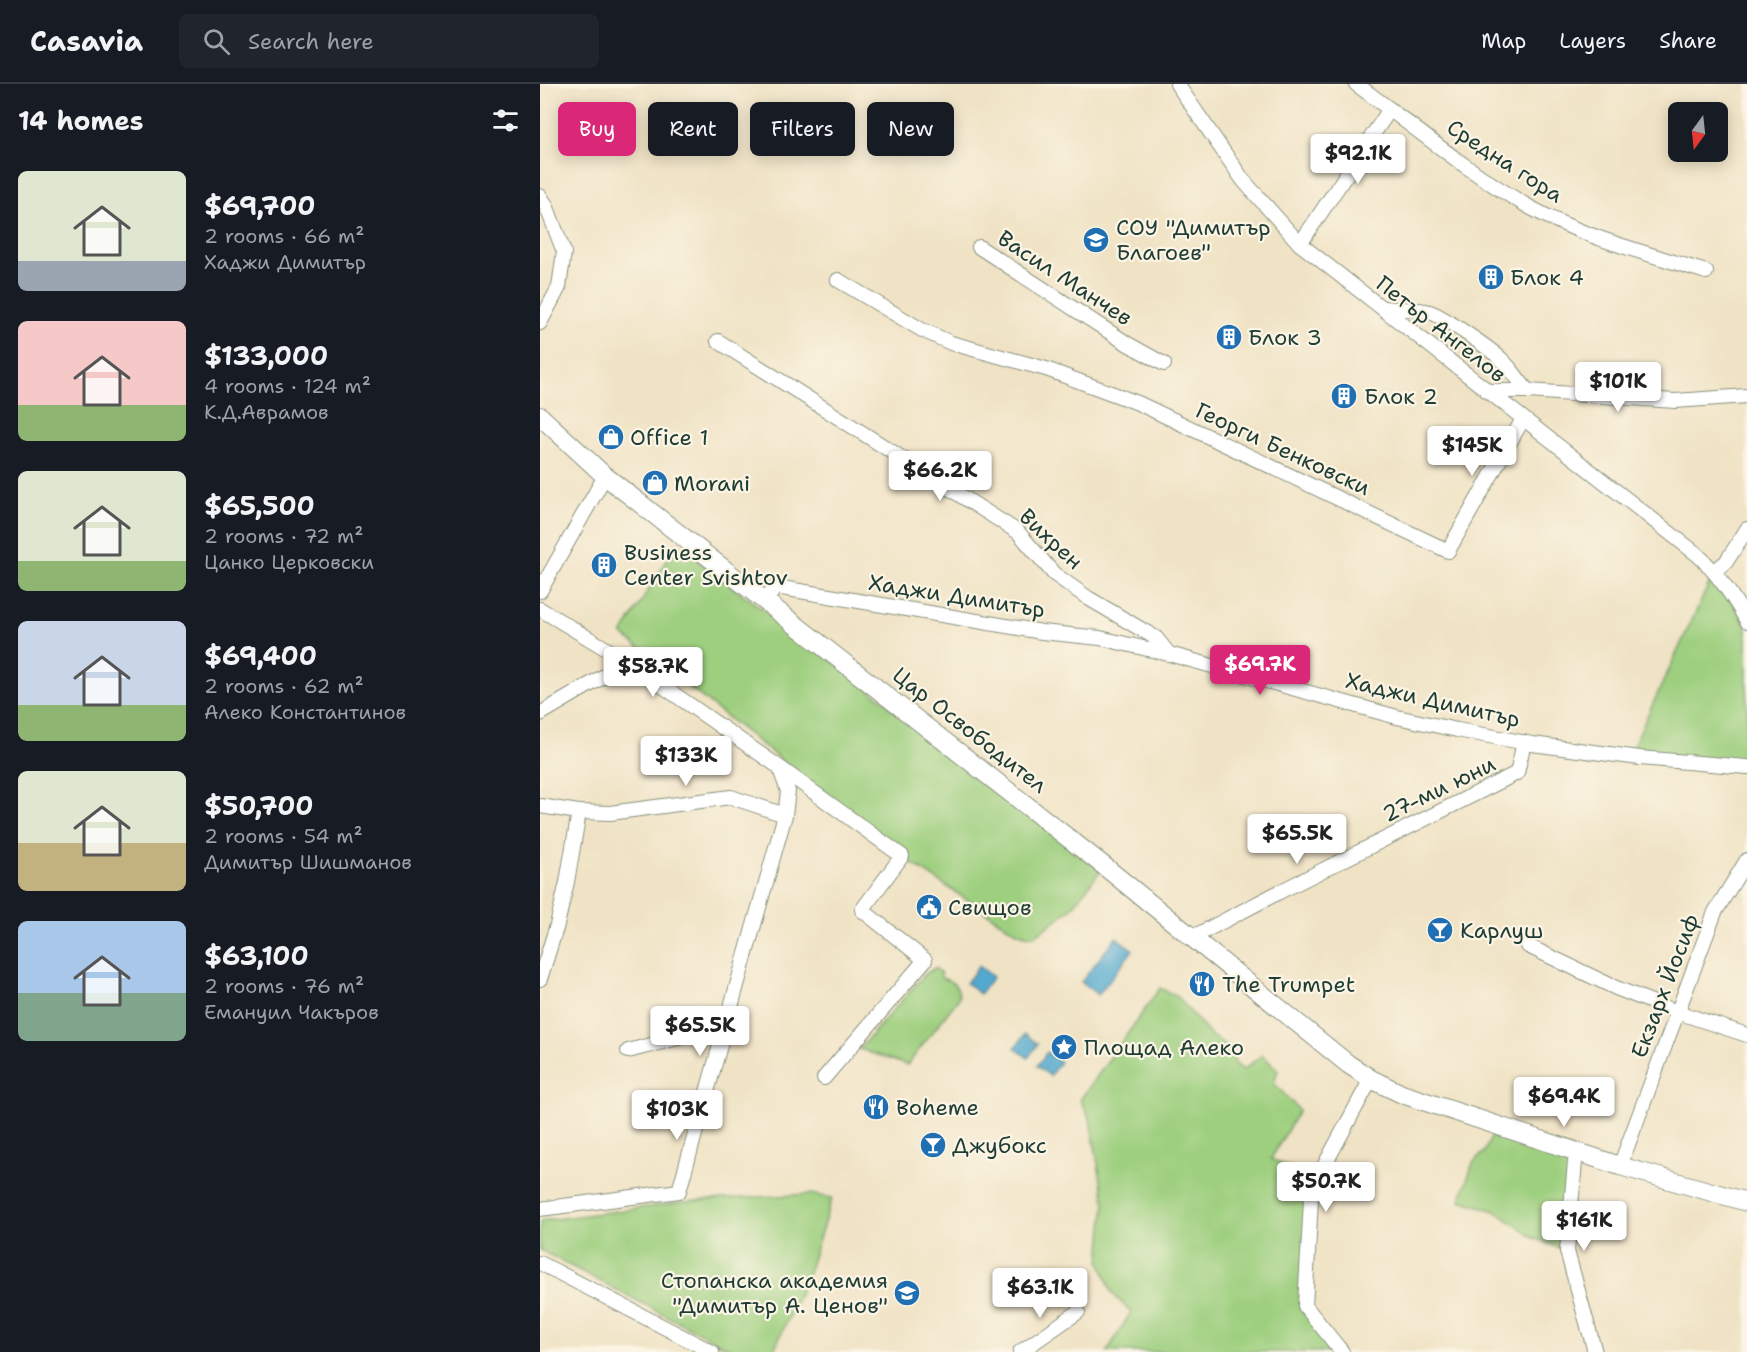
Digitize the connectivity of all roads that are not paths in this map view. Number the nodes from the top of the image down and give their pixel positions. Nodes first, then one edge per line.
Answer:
1 (1177, 84) edge
2 (1356, 84) edge
3 (1390, 109) junction
4 (540, 196) edge
5 (1300, 244) junction
6 (979, 247) dead end
7 (1706, 272) dead end
8 (838, 280) dead end
9 (1381, 308) junction
10 (540, 323) edge
11 (718, 341) dead end
12 (1164, 364) dead end
13 (1487, 391) junction
14 (1528, 391) junction
15 (1747, 396) edge
16 (540, 416) edge
17 (1523, 419) junction
18 (605, 476) junction
19 (1747, 529) edge
20 (1715, 571) junction
21 (540, 591) edge
22 (765, 600) junction
23 (540, 609) edge
24 (1747, 621) edge
25 (1169, 654) junction
26 (628, 662) junction
27 (540, 714) edge
28 (1524, 742) junction
29 (779, 767) junction
30 (1747, 767) edge
31 (540, 806) edge
32 (579, 812) junction
33 (785, 815) junction
34 (1747, 861) edge
35 (1191, 938) junction
36 (1528, 946) dead end
37 (540, 978) edge
38 (1677, 1012) junction
39 (725, 1023) junction
40 (1747, 1035) edge
41 (628, 1051) dead end
42 (824, 1078) dead end
43 (1371, 1079) junction
44 (1576, 1151) junction
45 (1620, 1166) junction
46 (1747, 1202) edge
47 (540, 1209) edge
48 (540, 1263) edge
49 (1078, 1312) dead end
50 (712, 1352) edge
51 (1020, 1352) edge
52 (1342, 1352) edge
53 (1595, 1352) edge

1 - 5 street, Петър Ангелов
2 - 3 street, Средна гора
3 - 5 street
3 - 7 street, Средна гора
4 - 10 street
5 - 9 street, Петър Ангелов
6 - 12 street, Васил Манчев
8 - 17 street, Георги Бенковски
9 - 13 street, Петър Ангелов
9 - 14 street
11 - 25 street, Вихрен
13 - 14 street
13 - 17 street, Петър Ангелов
14 - 15 street
16 - 18 street, Цар Освободител
17 - 20 street, Петър Ангелов
18 - 21 street
18 - 22 street, Цар Освободител
19 - 20 street
20 - 24 street, Петър Ангелов
22 - 25 street, Хаджи Димитър
22 - 35 street, Цар Освободител
23 - 26 street
25 - 28 street, Хаджи Димитър
26 - 27 street
26 - 29 street
28 - 30 street, Хаджи Димитър
28 - 35 street, 27-ми юни
29 - 33 street
29 - 42 street
31 - 32 street
32 - 33 street
32 - 37 street
33 - 39 street
34 - 38 street, Екзарх Йосиф
35 - 43 street, Цар Освободител
36 - 38 street
38 - 40 street
38 - 45 street, Екзарх Йосиф
39 - 41 street
39 - 47 street
43 - 44 street, Цар Освободител
43 - 52 street
44 - 45 street, Цар Освободител
44 - 53 street
45 - 46 street, Цар Освободител
48 - 50 street
49 - 51 street

